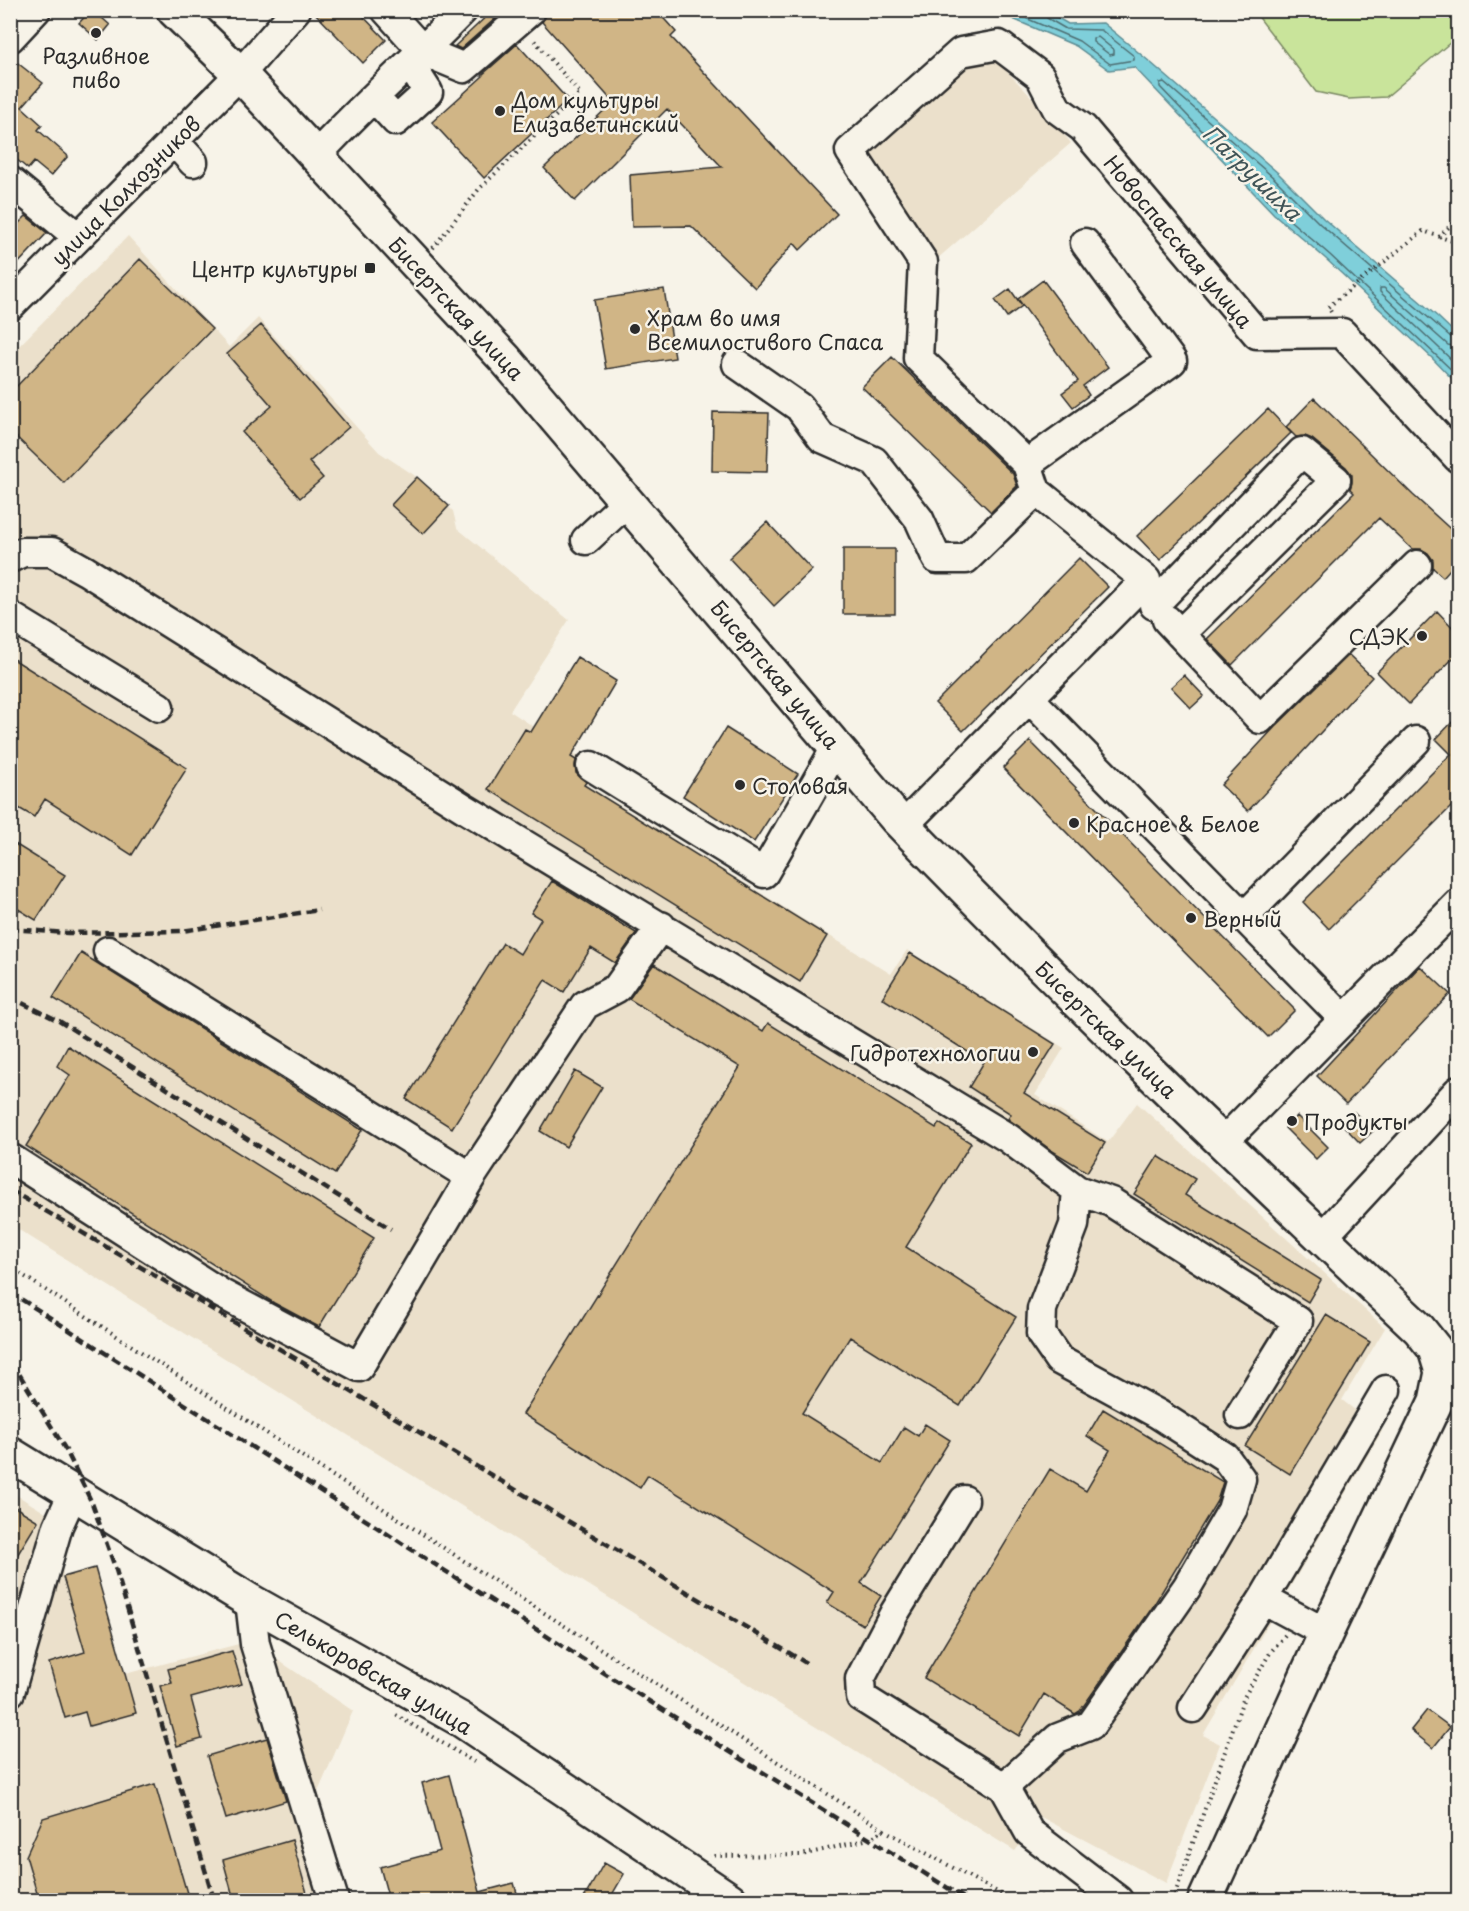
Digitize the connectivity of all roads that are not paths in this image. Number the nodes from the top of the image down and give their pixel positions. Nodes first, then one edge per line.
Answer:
1 (36, 10) edge
2 (174, 10) edge
3 (296, 10) edge
4 (386, 10) edge
5 (463, 10) edge
6 (531, 24) edge
7 (10, 38) edge
8 (416, 57) junction
9 (240, 74) junction
10 (173, 140) junction
11 (316, 156) junction
12 (193, 162) dead end
13 (10, 181) edge
14 (78, 237) junction
15 (1085, 243) dead end
16 (10, 306) edge
17 (736, 364) dead end
18 (1458, 458) edge
19 (1032, 478) junction
20 (628, 501) junction
21 (586, 540) dead end
22 (10, 558) edge
23 (1417, 565) dead end
24 (1150, 592) junction
25 (10, 616) edge
26 (1180, 634) junction
27 (1029, 698) junction
28 (159, 707) dead end
29 (1416, 741) dead end
30 (837, 746) junction
31 (591, 766) dead end
32 (904, 825) junction
33 (1458, 904) edge
34 (1244, 917) junction
35 (661, 926) junction
36 (108, 951) dead end
37 (1344, 1019) junction
38 (1458, 1091) edge
39 (1223, 1142) junction
40 (10, 1158) edge
41 (471, 1177) junction
42 (1077, 1190) junction
43 (1322, 1238) junction
44 (1450, 1374) edge
45 (1386, 1390) dead end
46 (1239, 1415) dead end
47 (10, 1454) edge
48 (73, 1493) junction
49 (964, 1500) dead end
50 (1263, 1599) junction
51 (250, 1601) junction
52 (1326, 1633) junction
53 (10, 1692) edge
54 (1193, 1708) dead end
55 (1004, 1787) junction
56 (334, 1900) edge
57 (730, 1900) edge
58 (1118, 1900) edge
59 (1204, 1900) edge

1 - 7 street
2 - 9 main road, Бисертская улица
3 - 9 street, улица Колхозников
4 - 8 street
5 - 8 street
6 - 8 street
8 - 11 street
9 - 10 street, улица Колхозников
9 - 11 main road, Бисертская улица
10 - 12 street
10 - 14 street, улица Колхозников
11 - 20 main road, Бисертская улица
13 - 14 street
14 - 16 street, улица Колхозников
15 - 19 street
17 - 19 street
18 - 19 street, Новоспасская улица
19 - 24 street
20 - 21 street
20 - 30 main road, Бисертская улица
22 - 35 street
23 - 26 street
24 - 26 street
24 - 26 street
24 - 27 street
25 - 28 street
27 - 32 street
27 - 34 street
29 - 34 street
30 - 31 street
30 - 32 main road, Бисертская улица
32 - 39 main road, Бисертская улица
33 - 37 street
34 - 37 street
35 - 41 street
35 - 42 street
36 - 41 street
37 - 39 street
38 - 43 street
39 - 43 main road, Бисертская улица
40 - 41 street
42 - 46 street
42 - 55 street
43 - 44 main road, Бисертская улица
44 - 52 main road
45 - 50 street
47 - 48 main road, Селькоровская улица
48 - 51 main road, Селькоровская улица
48 - 53 street
49 - 55 street
50 - 52 street
50 - 54 street
51 - 56 street
51 - 57 main road, Селькоровская улица
52 - 59 main road
55 - 58 street

